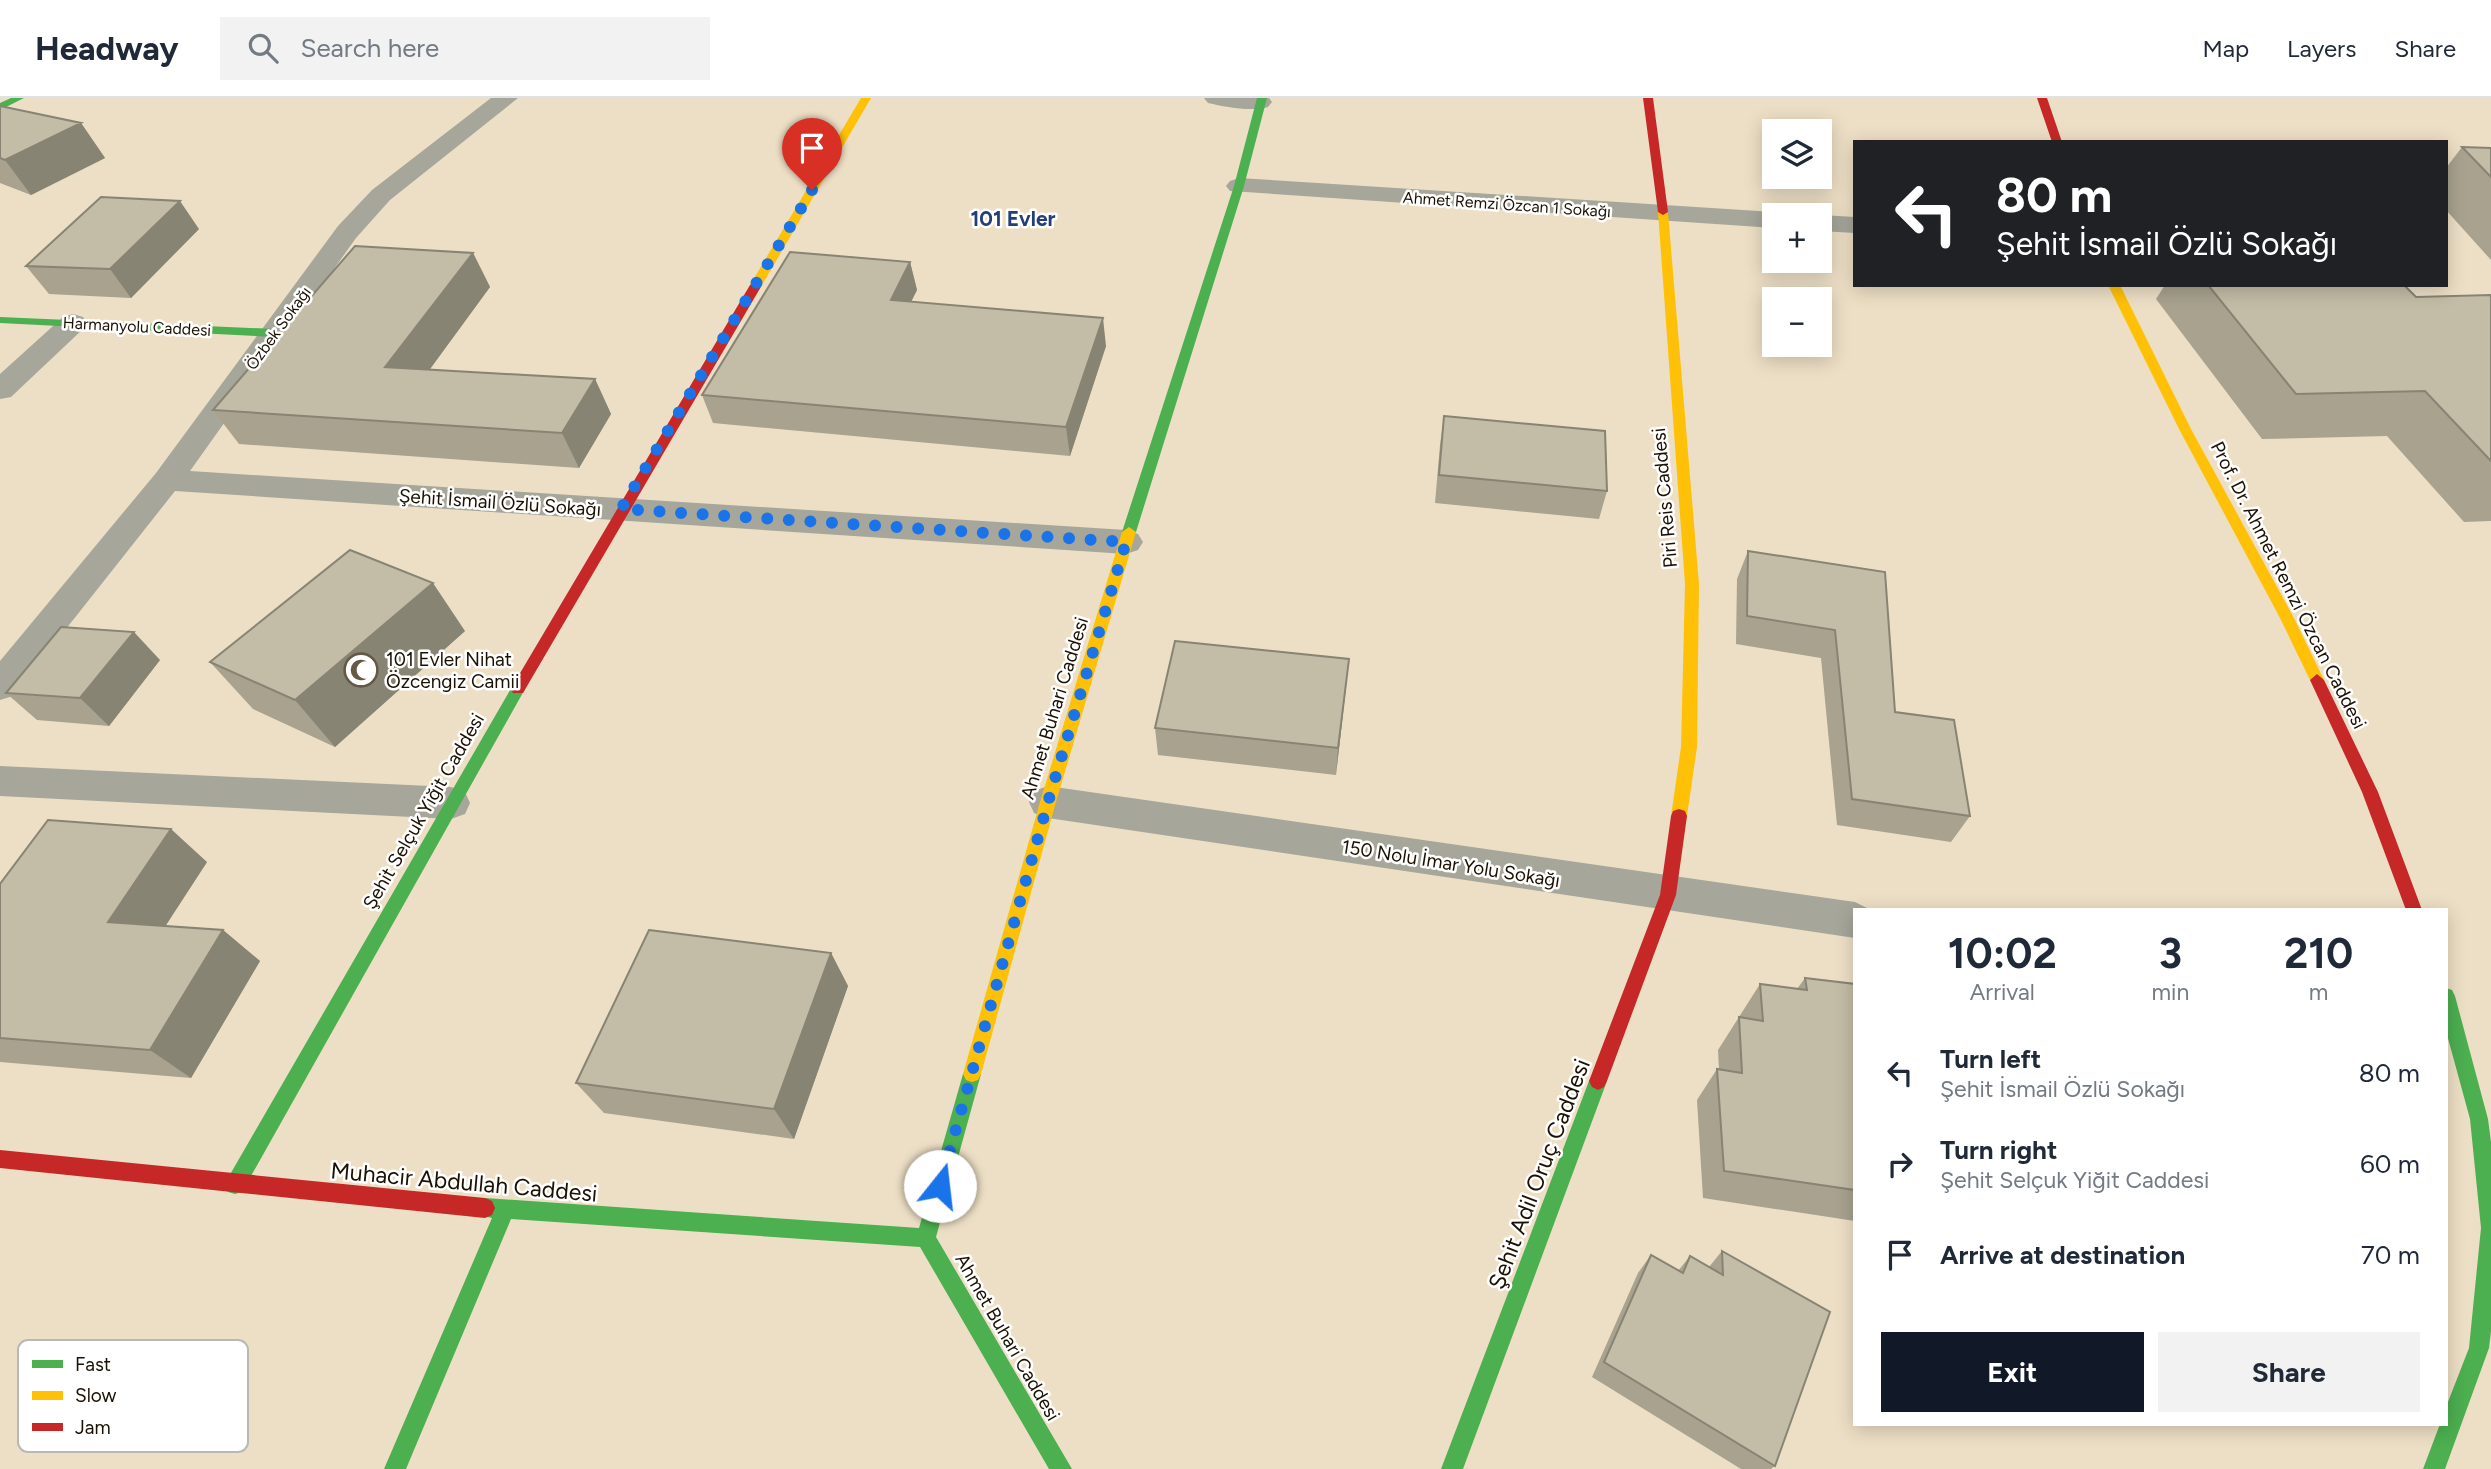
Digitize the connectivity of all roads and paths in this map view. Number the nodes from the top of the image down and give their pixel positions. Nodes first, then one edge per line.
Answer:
1 (506, 98) edge
2 (866, 98) edge
3 (1216, 98) edge
4 (1648, 98) edge
5 (2042, 98) edge
6 (1261, 100) edge
7 (2056, 140) edge
8 (1239, 186) junction
9 (1663, 214) junction
10 (1762, 219) edge
11 (1832, 224) edge
12 (1853, 225) edge
13 (2115, 287) edge
14 (0, 320) edge
15 (73, 323) junction
16 (275, 333) junction
17 (0, 390) edge
18 (167, 480) junction
19 (621, 509) junction
20 (1126, 542) junction
21 (0, 686) edge
22 (0, 782) edge
23 (1048, 802) junction
24 (451, 803) junction
25 (1668, 895) junction
26 (2413, 908) edge
27 (1853, 920) edge
28 (2448, 1001) edge
29 (0, 1159) edge
30 (235, 1185) junction
31 (505, 1210) junction
32 (926, 1238) junction
33 (2485, 1345) edge
34 (395, 1469) edge
35 (1061, 1469) edge
36 (1452, 1469) edge
37 (2434, 1469) edge

1 - 16 street, Özbek Sokağı
2 - 19 street, Şehit Selçuk Yiğit Caddesi
3 - 6 street
4 - 9 street, Piri Reis Caddesi
5 - 7 street
6 - 8 street, Ahmet Buhari Caddesi
8 - 9 street, Ahmet Remzi Özcan 1 Sokağı
8 - 20 street, Ahmet Buhari Caddesi
9 - 10 street, Ahmet Remzi Özcan 1 Sokağı
9 - 25 street, Piri Reis Caddesi
11 - 12 street
13 - 26 street, Prof. Dr. Ahmet Remzi Özcan Caddesi
14 - 15 street, Harmanyolu Caddesi
15 - 16 street, Harmanyolu Caddesi
15 - 17 street
16 - 18 street, Özbek Sokağı
18 - 19 street, Şehit İsmail Özlü Sokağı
18 - 21 street, Özbek Sokağı
19 - 20 street, Şehit İsmail Özlü Sokağı
19 - 24 street, Şehit Selçuk Yiğit Caddesi
20 - 23 street, Ahmet Buhari Caddesi
22 - 24 street
23 - 25 street, 150 Nolu İmar Yolu Sokağı
23 - 32 street, Ahmet Buhari Caddesi
24 - 30 street, Şehit Selçuk Yiğit Caddesi
25 - 27 street, 150 Nolu İmar Yolu Sokağı
25 - 36 street, Şehit Adil Oruç Caddesi
28 - 33 street
29 - 30 street, Muhacir Abdullah Caddesi
30 - 31 street, Muhacir Abdullah Caddesi
31 - 32 street, Muhacir Abdullah Caddesi
31 - 34 street
32 - 35 street, Ahmet Buhari Caddesi
33 - 37 street

